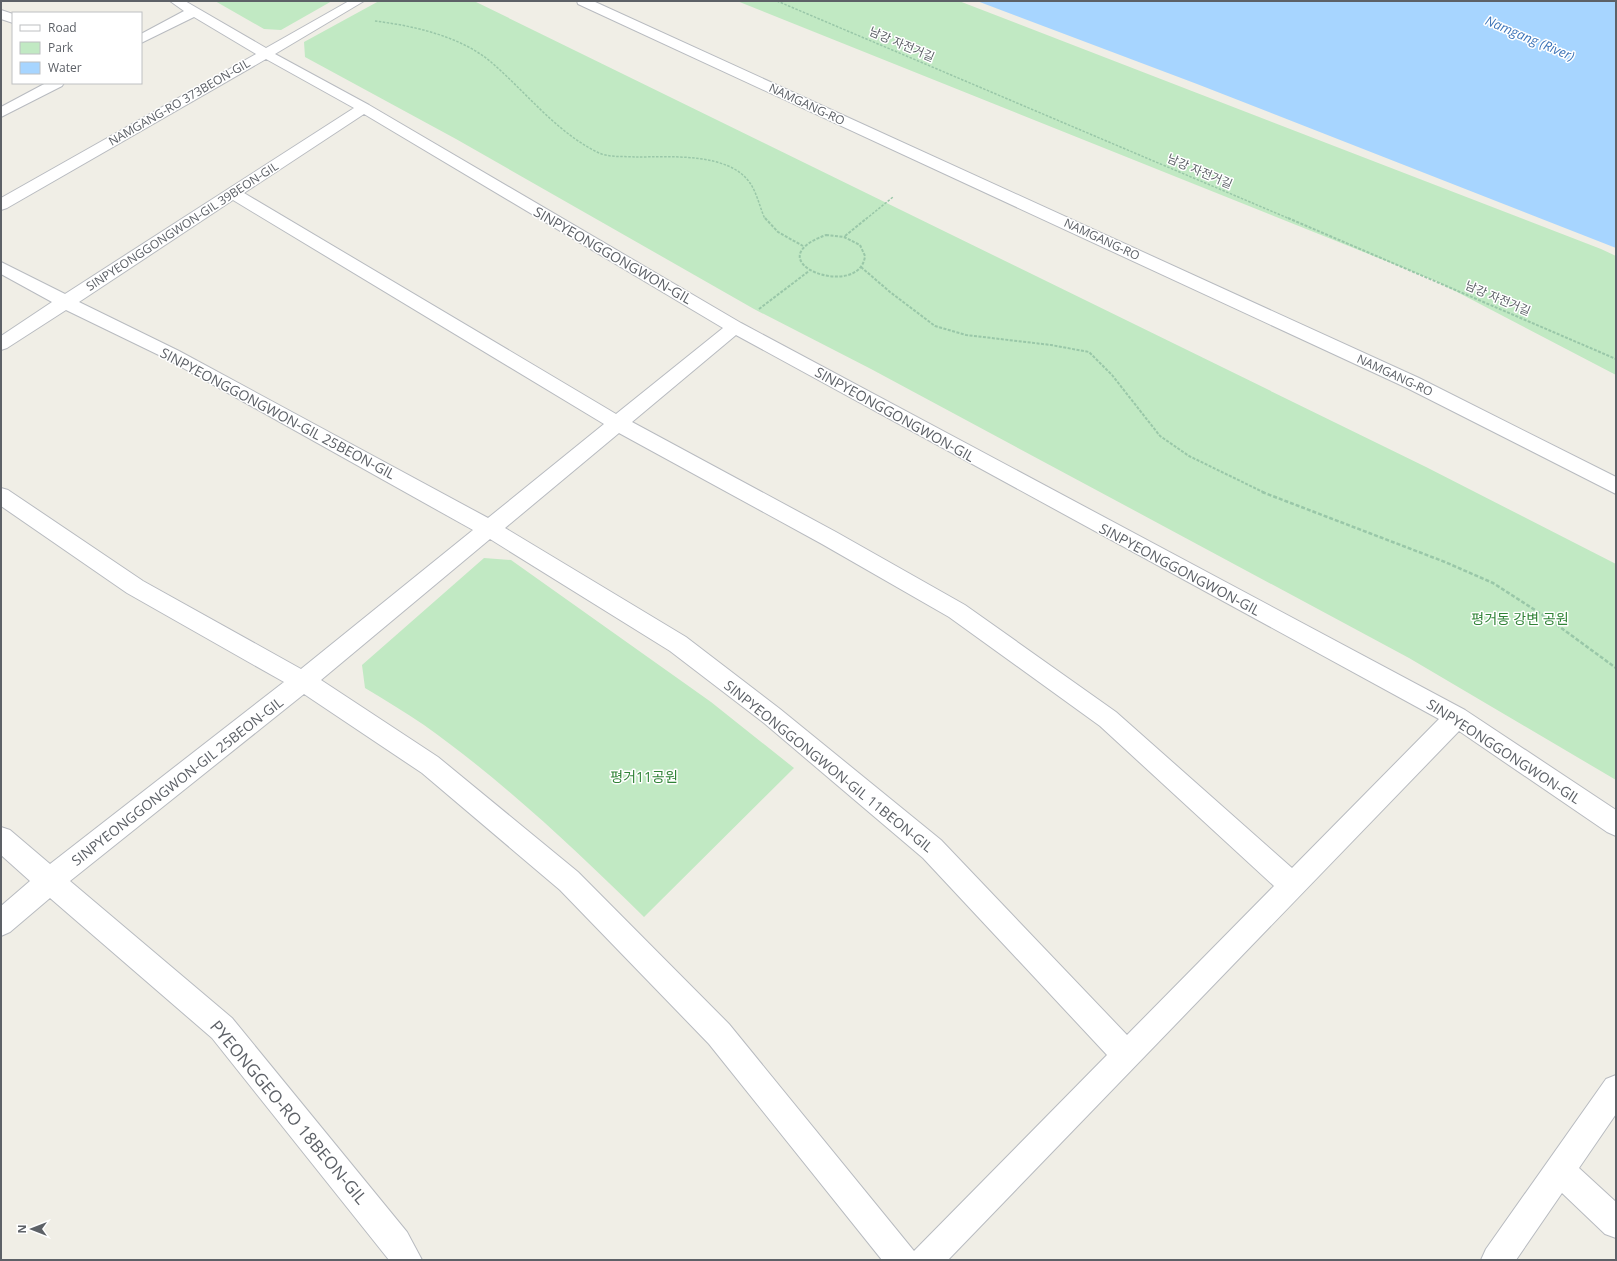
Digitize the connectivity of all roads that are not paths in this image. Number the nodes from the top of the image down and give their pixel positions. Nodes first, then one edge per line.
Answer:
1 (176, 1) edge
2 (358, 1) edge
3 (583, 1) edge
4 (193, 12) junction
5 (1, 14) edge
6 (12, 19) edge
7 (142, 38) edge
8 (264, 53) junction
9 (55, 84) edge
10 (364, 108) junction
11 (1, 113) edge
12 (233, 193) junction
13 (1, 205) edge
14 (1, 267) edge
15 (65, 302) junction
16 (735, 327) junction
17 (1, 344) edge
18 (617, 424) junction
19 (1616, 486) edge
20 (1, 496) edge
21 (490, 528) junction
22 (303, 681) junction
23 (1457, 718) junction
24 (1616, 824) edge
25 (1, 839) edge
26 (51, 880) junction
27 (1292, 885) junction
28 (1, 923) edge
29 (1127, 1055) junction
30 (1616, 1089) edge
31 (1559, 1170) junction
32 (1616, 1223) edge
33 (406, 1260) edge
34 (902, 1260) edge
35 (926, 1260) edge
36 (1497, 1260) edge

1 - 4 street, SINPYEONGGONGWON-GIL
2 - 8 street, NAMGANG-RO 373BEON-GIL
3 - 19 street, NAMGANG-RO
4 - 7 street
4 - 8 street, SINPYEONGGONGWON-GIL
5 - 6 street
8 - 10 street, SINPYEONGGONGWON-GIL
8 - 13 street, NAMGANG-RO 373BEON-GIL
9 - 11 street
10 - 12 street, SINPYEONGGONGWON-GIL 39BEON-GIL
10 - 16 street, SINPYEONGGONGWON-GIL
12 - 15 street, SINPYEONGGONGWON-GIL 39BEON-GIL
12 - 18 street
14 - 15 street, SINPYEONGGONGWON-GIL 25BEON-GIL
15 - 17 street, SINPYEONGGONGWON-GIL 39BEON-GIL
15 - 21 street, SINPYEONGGONGWON-GIL 25BEON-GIL
16 - 18 street, SINPYEONGGONGWON-GIL 25BEON-GIL
16 - 23 street, SINPYEONGGONGWON-GIL
18 - 21 street, SINPYEONGGONGWON-GIL 25BEON-GIL
18 - 27 street
20 - 22 street
21 - 22 street, SINPYEONGGONGWON-GIL 25BEON-GIL
21 - 29 street, SINPYEONGGONGWON-GIL 11BEON-GIL
22 - 26 street, SINPYEONGGONGWON-GIL 25BEON-GIL
22 - 34 street
23 - 24 street, SINPYEONGGONGWON-GIL
23 - 27 street
25 - 26 street, PYEONGGEO-RO 18BEON-GIL
26 - 28 street, SINPYEONGGONGWON-GIL 25BEON-GIL
26 - 33 street, PYEONGGEO-RO 18BEON-GIL
27 - 29 street
29 - 35 street
30 - 31 street
31 - 32 street
31 - 36 street

